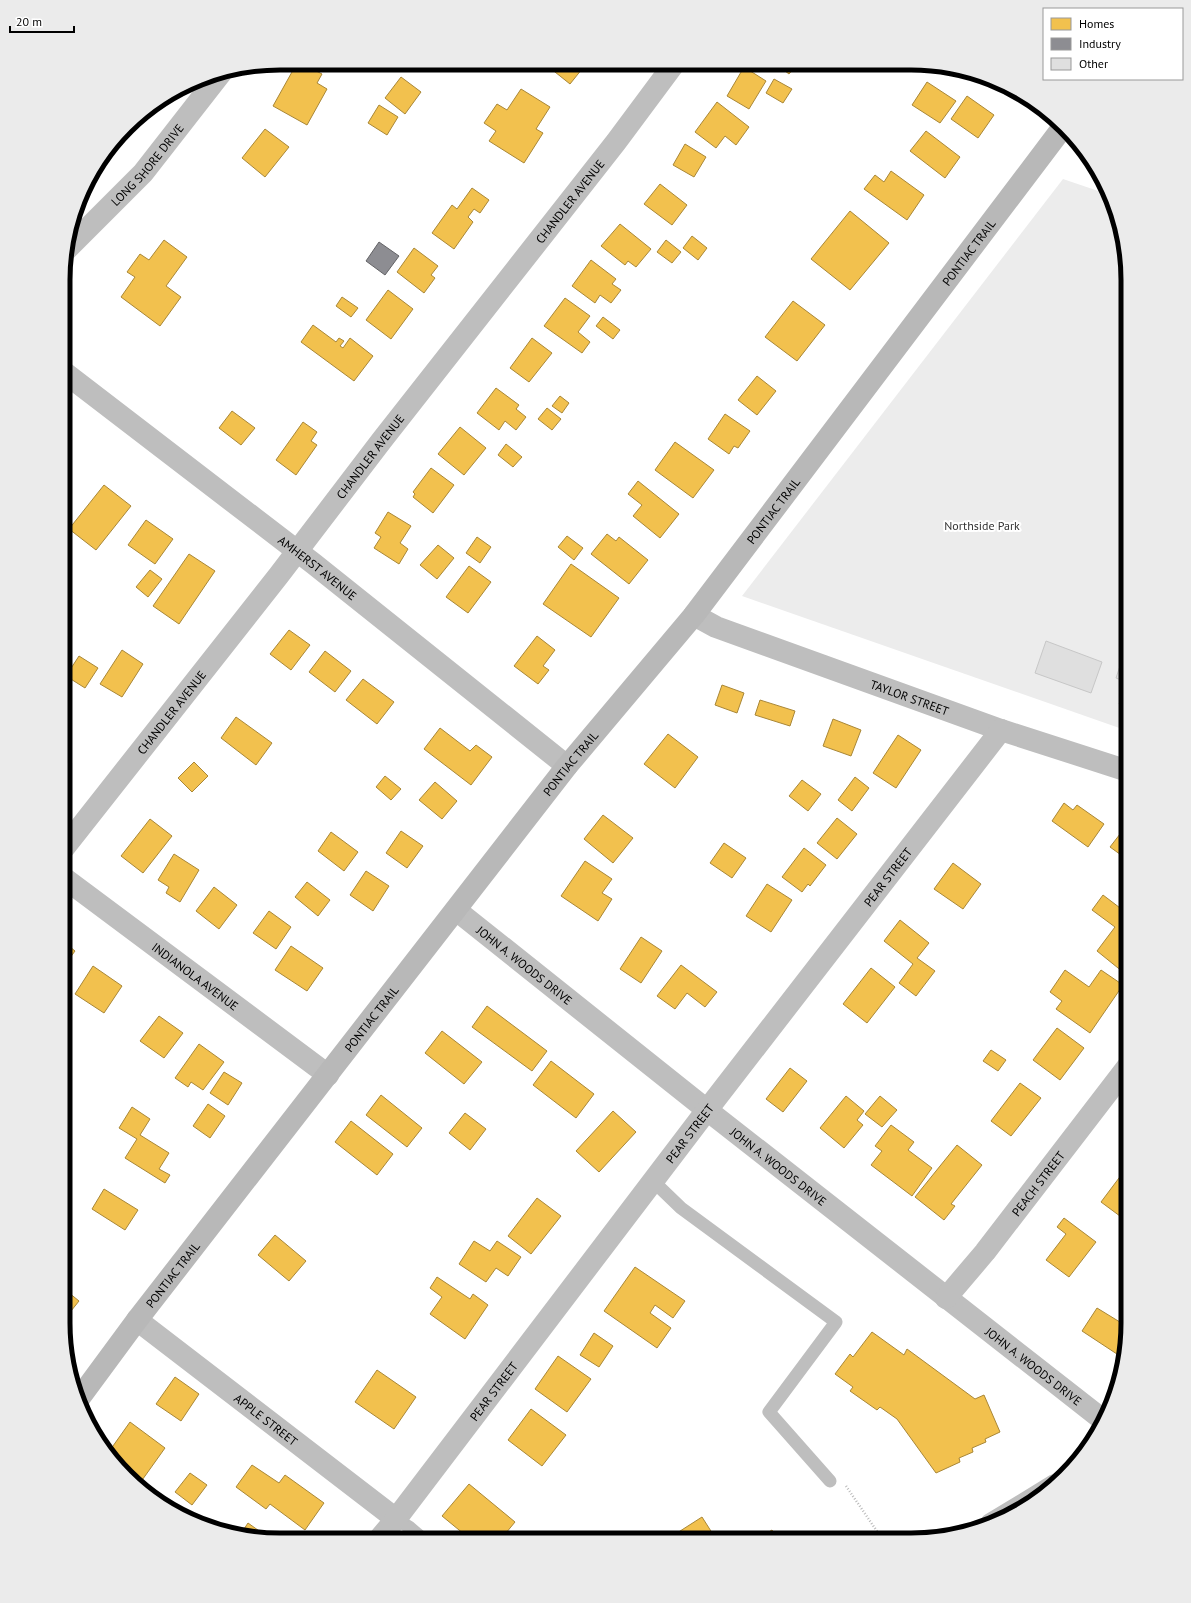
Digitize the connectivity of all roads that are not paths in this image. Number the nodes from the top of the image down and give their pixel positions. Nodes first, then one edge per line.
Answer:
1 (670, 70) edge
2 (215, 80) edge
3 (1059, 132) edge
4 (74, 242) edge
5 (70, 377) edge
6 (297, 551) junction
7 (694, 615) junction
8 (1001, 730) junction
9 (567, 766) junction
10 (1121, 769) edge
11 (70, 840) edge
12 (70, 882) edge
13 (456, 910) junction
14 (328, 1075) junction
15 (1121, 1075) edge
16 (707, 1110) junction
17 (653, 1181) junction
18 (946, 1298) junction
19 (137, 1320) junction
20 (82, 1394) edge
21 (1099, 1417) edge
22 (830, 1481) dead end
23 (396, 1519) junction
24 (383, 1533) edge
25 (416, 1533) edge

1 - 6 street, CHANDLER AVENUE
2 - 4 street, LONG SHORE DRIVE
3 - 7 main road, PONTIAC TRAIL
5 - 6 street, AMHERST AVENUE
6 - 9 street, AMHERST AVENUE
6 - 11 street, CHANDLER AVENUE
7 - 8 street, TAYLOR STREET
7 - 9 main road, PONTIAC TRAIL
8 - 10 street, TAYLOR STREET
8 - 16 street, PEAR STREET
9 - 13 main road, PONTIAC TRAIL
12 - 14 street, INDIANOLA AVENUE
13 - 14 main road, PONTIAC TRAIL
13 - 16 street, JOHN A. WOODS DRIVE
14 - 19 main road, PONTIAC TRAIL
15 - 18 street, PEACH STREET
16 - 17 street, PEAR STREET
16 - 18 street, JOHN A. WOODS DRIVE
17 - 22 lane
17 - 23 street, PEAR STREET
18 - 21 street, JOHN A. WOODS DRIVE
19 - 20 main road, PONTIAC TRAIL
19 - 23 street, APPLE STREET
23 - 24 street, PEAR STREET
23 - 25 lane

